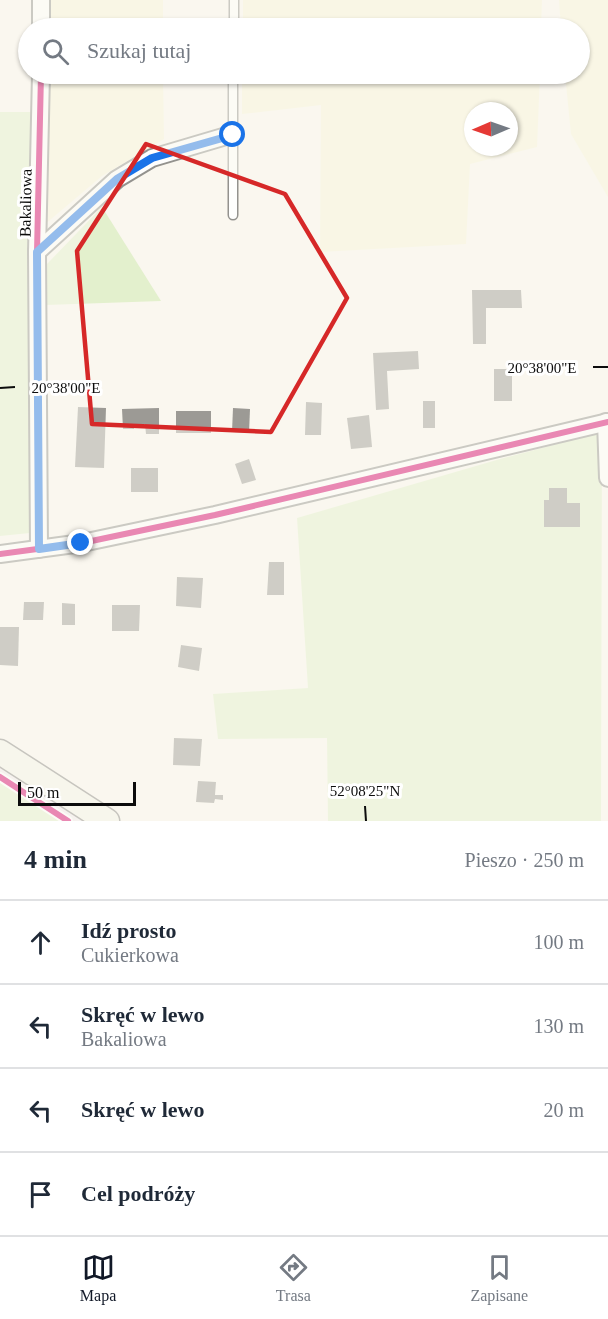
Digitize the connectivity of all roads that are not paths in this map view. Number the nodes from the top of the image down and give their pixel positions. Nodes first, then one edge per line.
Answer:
1 (41, 0) edge
2 (234, 0) edge
3 (41, 18) edge
4 (234, 18) edge
5 (41, 84) edge
6 (233, 84) edge
7 (233, 135) junction
8 (233, 214) dead end
9 (37, 252) junction
10 (607, 422) edge
11 (608, 478) edge
12 (39, 549) junction
13 (0, 554) edge
14 (0, 752) edge
15 (107, 821) edge

1 - 3 street
2 - 4 lane
5 - 9 street, Bakaliowa
6 - 7 lane
7 - 8 lane
7 - 9 street
9 - 12 street, Bakaliowa
10 - 11 street
10 - 12 street
12 - 13 street
14 - 15 street

